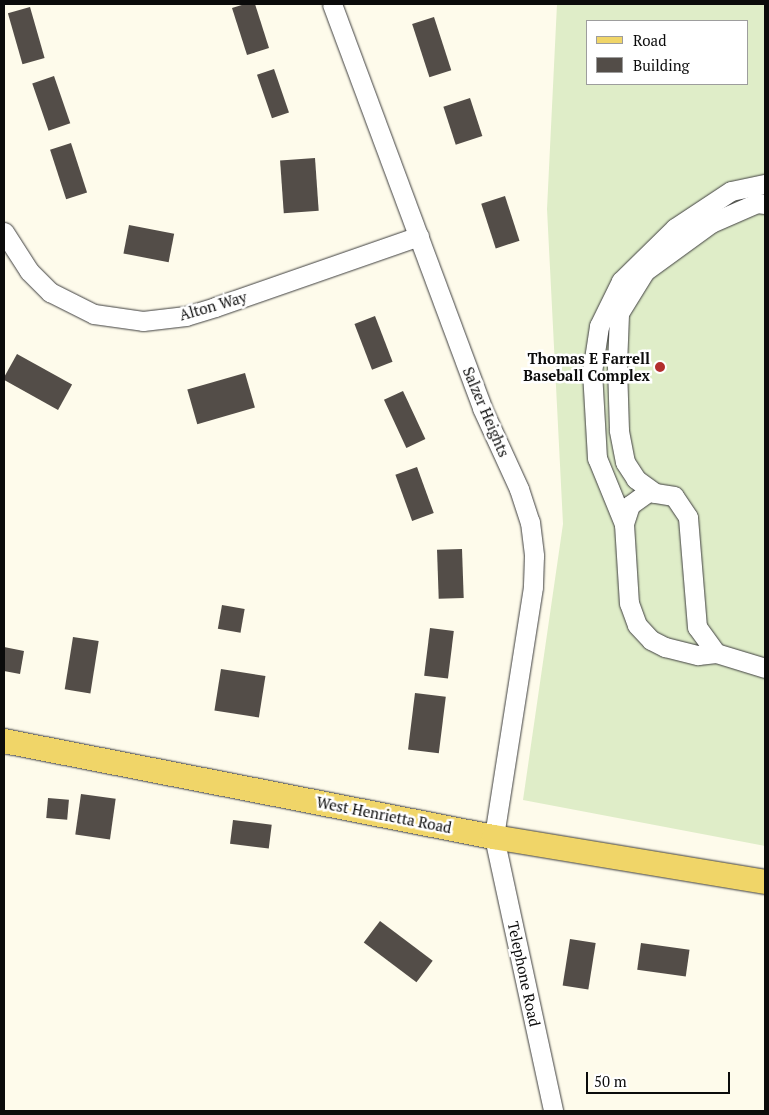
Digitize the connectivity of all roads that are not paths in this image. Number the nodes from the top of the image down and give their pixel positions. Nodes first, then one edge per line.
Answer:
1 (332, 4) edge
2 (765, 184) edge
3 (765, 204) edge
4 (4, 232) edge
5 (419, 236) junction
6 (655, 493) junction
7 (624, 524) junction
8 (716, 652) junction
9 (765, 668) edge
10 (4, 741) edge
11 (494, 837) junction
12 (765, 882) edge
13 (553, 1111) edge

1 - 5 street, Salzer Heights
2 - 7 street
3 - 6 street
4 - 5 street, Alton Way
5 - 11 street, Salzer Heights
6 - 7 street
6 - 8 street
7 - 8 street
8 - 9 street
10 - 11 main road, West Henrietta Road
11 - 12 main road, West Henrietta Road
11 - 13 street, Telephone Road

